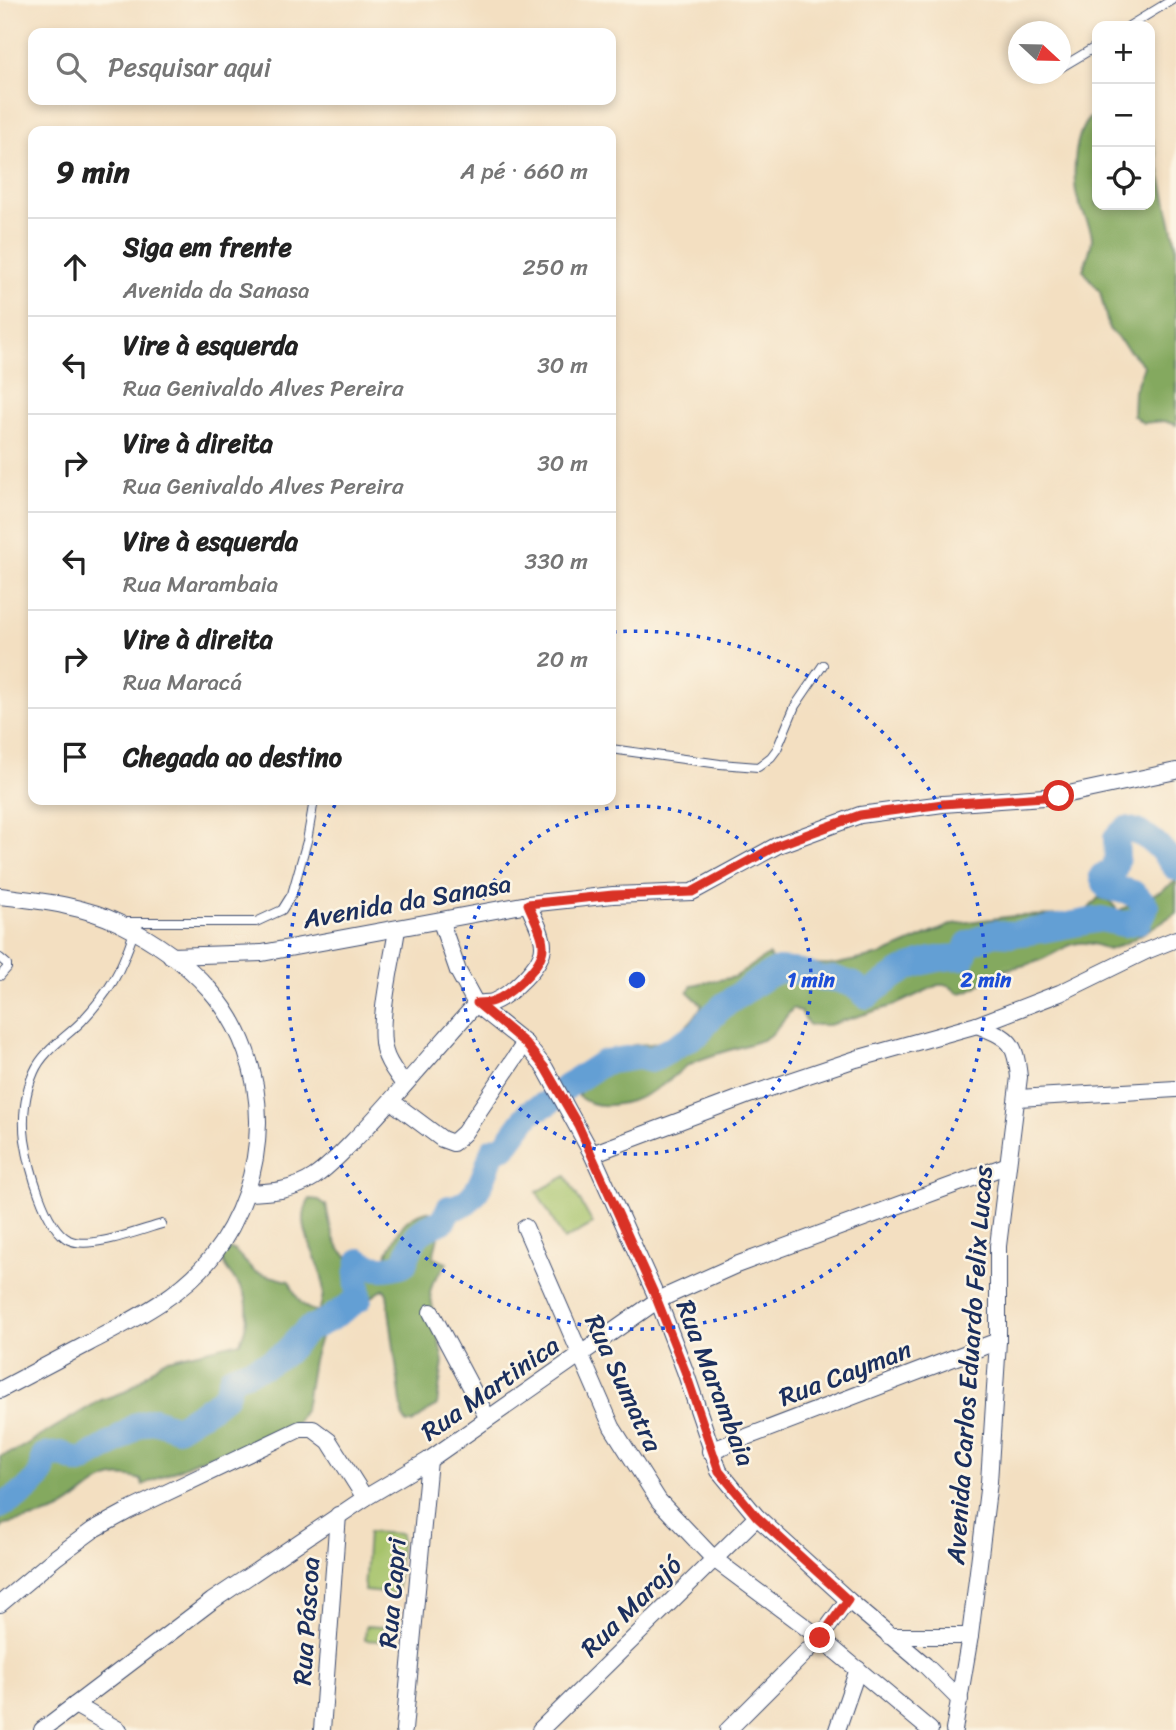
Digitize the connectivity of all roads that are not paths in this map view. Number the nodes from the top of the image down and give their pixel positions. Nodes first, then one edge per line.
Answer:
1 (1172, 0) edge
2 (1137, 21) edge
3 (1092, 49) edge
4 (1071, 61) edge
5 (823, 665) dead end
6 (616, 750) edge
7 (1176, 771) edge
8 (313, 805) edge
9 (0, 896) edge
10 (528, 904) junction
11 (116, 922) junction
12 (441, 922) junction
13 (397, 929) junction
14 (134, 932) junction
15 (1176, 939) edge
16 (171, 956) junction
17 (0, 958) edge
18 (0, 976) edge
19 (477, 1003) junction
20 (977, 1025) junction
21 (525, 1043) junction
22 (404, 1085) junction
23 (1176, 1089) edge
24 (1018, 1098) junction
25 (391, 1101) junction
26 (592, 1154) junction
27 (1008, 1166) junction
28 (247, 1193) junction
29 (162, 1224) dead end
30 (525, 1227) dead end
31 (657, 1300) junction
32 (431, 1312) dead end
33 (998, 1341) junction
34 (582, 1354) junction
35 (0, 1390) edge
36 (487, 1418) junction
37 (710, 1451) junction
38 (429, 1460) junction
39 (365, 1498) junction
40 (338, 1515) junction
41 (757, 1517) junction
42 (714, 1559) junction
43 (848, 1600) junction
44 (0, 1604) edge
45 (889, 1636) junction
46 (970, 1636) junction
47 (820, 1638) junction
48 (858, 1669) junction
49 (960, 1700) junction
50 (75, 1705) junction
51 (42, 1730) edge
52 (118, 1730) edge
53 (322, 1730) edge
54 (404, 1730) edge
55 (540, 1730) edge
56 (728, 1730) edge
57 (837, 1730) edge
58 (930, 1730) edge
59 (954, 1730) edge

1 - 2 lane
3 - 4 lane
5 - 6 lane
7 - 10 street, Avenida da Sanasa
8 - 11 lane
9 - 11 street
10 - 12 street, Avenida da Sanasa
10 - 19 street
11 - 14 street
12 - 13 street, Avenida da Sanasa
12 - 19 street, Rua Marambaia
13 - 16 street, Avenida da Sanasa
13 - 22 street
14 - 16 street
14 - 29 lane
15 - 20 street
16 - 28 street
17 - 18 lane
19 - 21 street, Rua Marambaia
19 - 22 street
20 - 24 street, Avenida Carlos Eduardo Felix Lucas
20 - 26 street
21 - 25 street
21 - 26 street, Rua Marambaia
22 - 25 street
23 - 24 street
24 - 27 street, Avenida Carlos Eduardo Felix Lucas
25 - 28 street
26 - 31 street, Rua Marambaia
27 - 31 street, Rua Martinica
27 - 33 street, Avenida Carlos Eduardo Felix Lucas
28 - 35 street
30 - 34 street, Rua Sumatra
31 - 34 street, Rua Martinica
31 - 37 street, Rua Marambaia
32 - 36 street
33 - 37 street, Rua Cayman
33 - 46 street, Avenida Carlos Eduardo Felix Lucas
34 - 36 street, Rua Martinica
34 - 42 street, Rua Sumatra
36 - 38 street, Rua Martinica
37 - 41 street, Rua Marambaia
38 - 39 street, Rua Martinica
38 - 54 street, Rua Capri
39 - 40 street, Rua Martinica
39 - 44 street
40 - 50 street, Rua Martinica
40 - 53 street, Rua Páscoa
41 - 42 street, Rua Marajó
41 - 43 street, Rua Marambaia
42 - 47 street, Rua Sumatra
42 - 55 street, Rua Marajó
43 - 45 street, Rua Marambaia
43 - 47 street
45 - 46 street
45 - 49 street, Rua Marambaia
46 - 49 street, Avenida Carlos Eduardo Felix Lucas
47 - 48 street, Rua Sumatra
47 - 56 street
48 - 57 street
48 - 58 street, Rua Sumatra
49 - 59 street, Avenida Carlos Eduardo Felix Lucas
50 - 51 street, Rua Martinica
50 - 52 street

